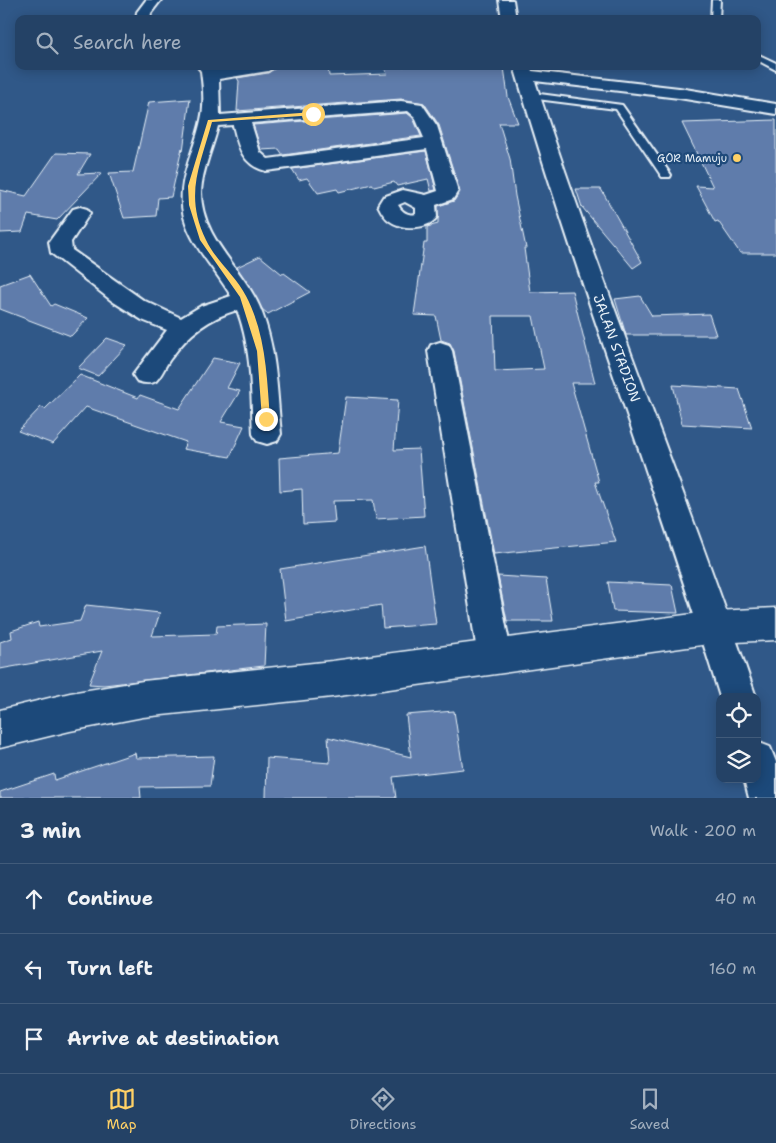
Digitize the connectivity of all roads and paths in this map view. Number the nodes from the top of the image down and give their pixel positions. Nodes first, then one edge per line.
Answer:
1 (154, 0) edge
2 (506, 0) edge
3 (716, 0) edge
4 (144, 15) edge
5 (508, 15) edge
6 (715, 15) edge
7 (761, 58) edge
8 (776, 67) edge
9 (208, 71) edge
10 (526, 79) edge
11 (776, 109) edge
12 (241, 119) junction
13 (210, 121) junction
14 (434, 142) junction
15 (666, 175) dead end
16 (422, 203) dead end
17 (80, 213) dead end
18 (244, 300) junction
19 (184, 328) junction
20 (440, 350) dead end
21 (146, 375) dead end
22 (267, 434) dead end
23 (776, 624) edge
24 (716, 628) junction
25 (496, 657) junction
26 (737, 693) edge
27 (0, 729) edge
28 (761, 774) edge
29 (768, 798) edge

1 - 4 street
2 - 5 street
3 - 6 lane
7 - 8 lane
9 - 13 street
10 - 11 street
10 - 15 lane
10 - 24 street, JALAN STADION
12 - 13 street
12 - 14 street
12 - 14 street
13 - 18 street
14 - 16 street
17 - 19 street
18 - 19 street
18 - 22 street
19 - 21 street
20 - 25 street
23 - 24 street
24 - 25 street
24 - 26 street, JALAN STADION
25 - 27 street
28 - 29 street

